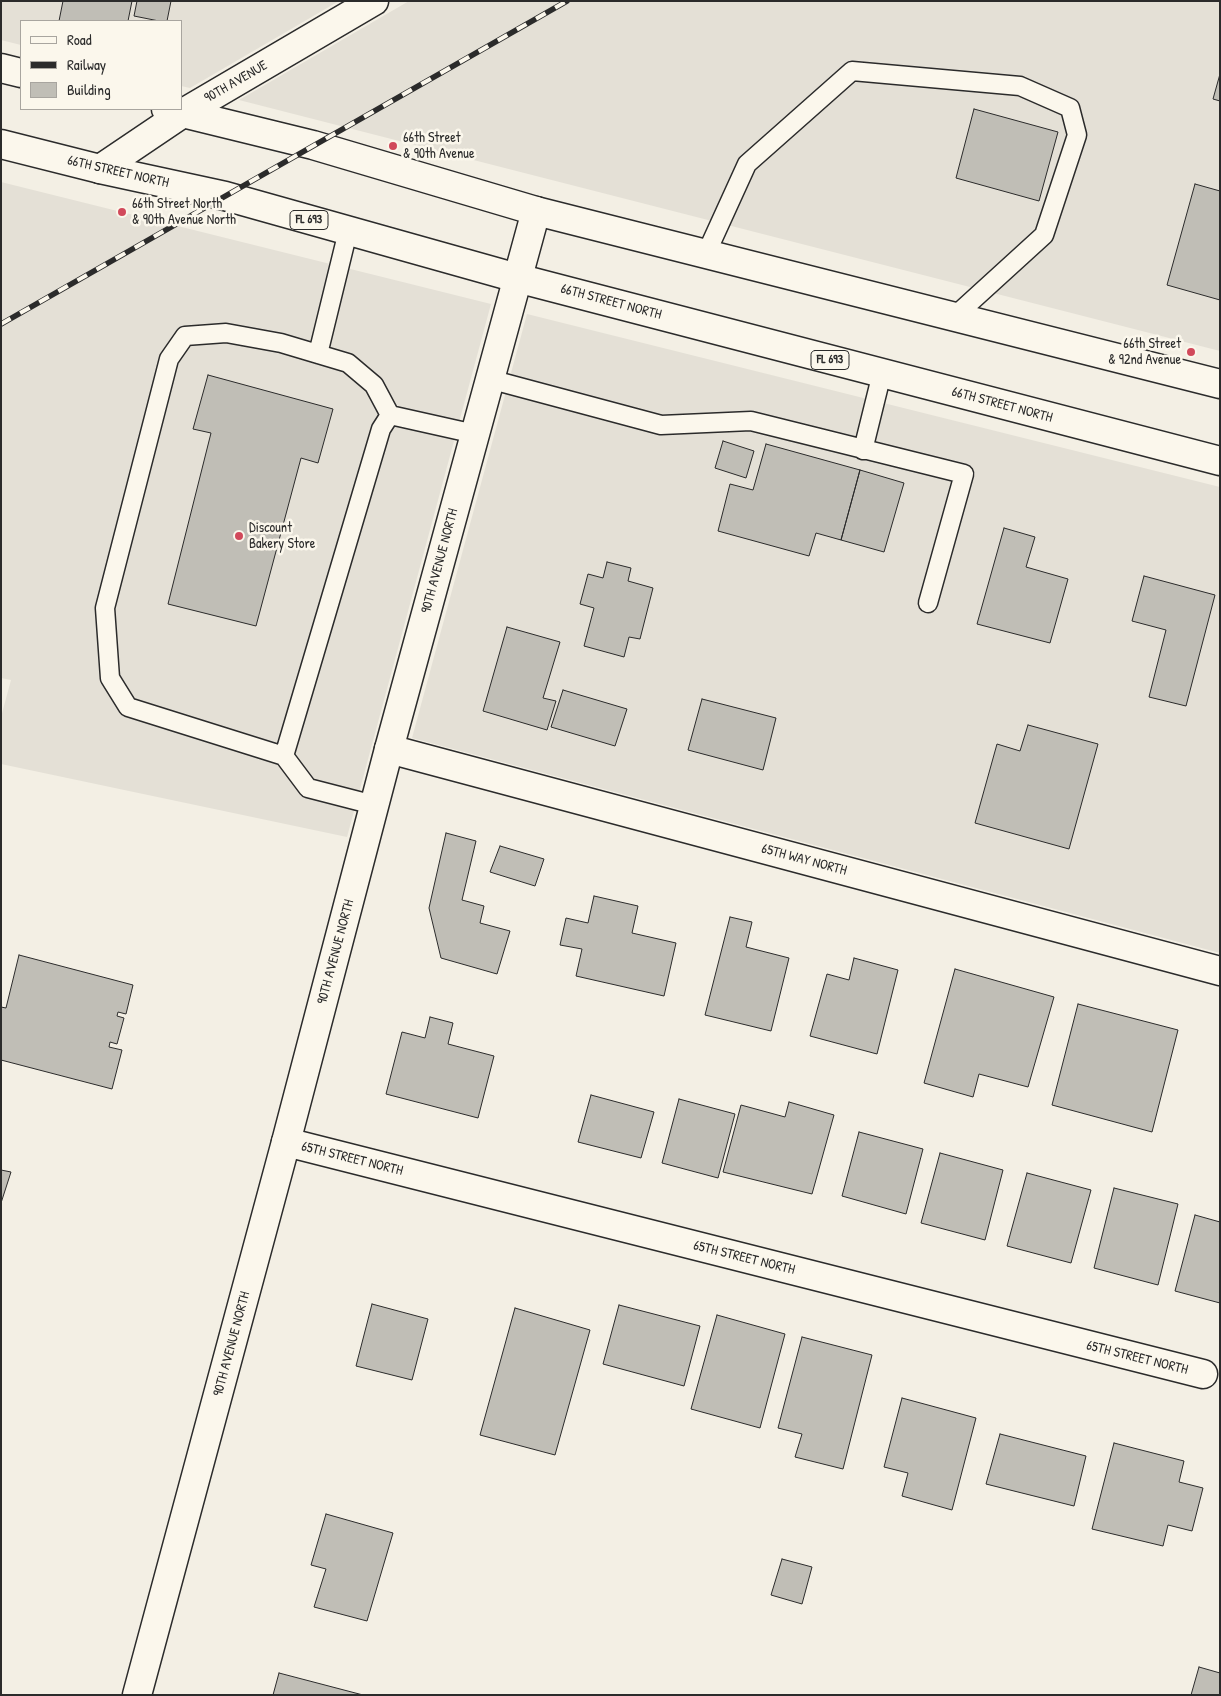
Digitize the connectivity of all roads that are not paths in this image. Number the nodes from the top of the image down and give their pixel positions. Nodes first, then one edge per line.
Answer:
1 (374, 1) edge
2 (1, 68) edge
3 (20, 73) edge
4 (182, 107) edge
5 (174, 111) edge
6 (1, 144) edge
7 (100, 169) junction
8 (536, 211) junction
9 (348, 231) junction
10 (706, 254) junction
11 (517, 278) junction
12 (954, 317) junction
13 (318, 354) junction
14 (882, 373) junction
15 (489, 379) junction
16 (1220, 384) edge
17 (390, 415) junction
18 (474, 434) junction
19 (863, 450) junction
20 (1220, 462) edge
21 (928, 603) dead end
22 (389, 749) junction
23 (284, 756) junction
24 (374, 805) junction
25 (1220, 971) edge
26 (286, 1142) junction
27 (1202, 1374) dead end
28 (137, 1695) edge

1 - 4 street, 90TH AVENUE
2 - 3 street
5 - 7 street, 90TH AVENUE
5 - 8 street
6 - 7 street, 66TH STREET NORTH / FL 693
7 - 9 street, 66TH STREET NORTH / FL 693
8 - 10 street
8 - 11 street, 90TH AVENUE NORTH
9 - 11 street, 66TH STREET NORTH / FL 693
9 - 13 lane
10 - 12 street
10 - 12 lane
11 - 14 street, 66TH STREET NORTH / FL 693
11 - 15 street, 90TH AVENUE NORTH
12 - 16 street
13 - 17 lane
13 - 23 lane
14 - 19 lane
14 - 20 street, 66TH STREET NORTH / FL 693
15 - 18 street, 90TH AVENUE NORTH
15 - 19 lane
17 - 18 lane
17 - 23 lane
18 - 22 street, 90TH AVENUE NORTH
19 - 21 lane
22 - 24 street, 90TH AVENUE NORTH
22 - 25 street, 65TH WAY NORTH
23 - 24 lane
24 - 26 street, 90TH AVENUE NORTH
26 - 27 street, 65TH STREET NORTH
26 - 28 street, 90TH AVENUE NORTH

